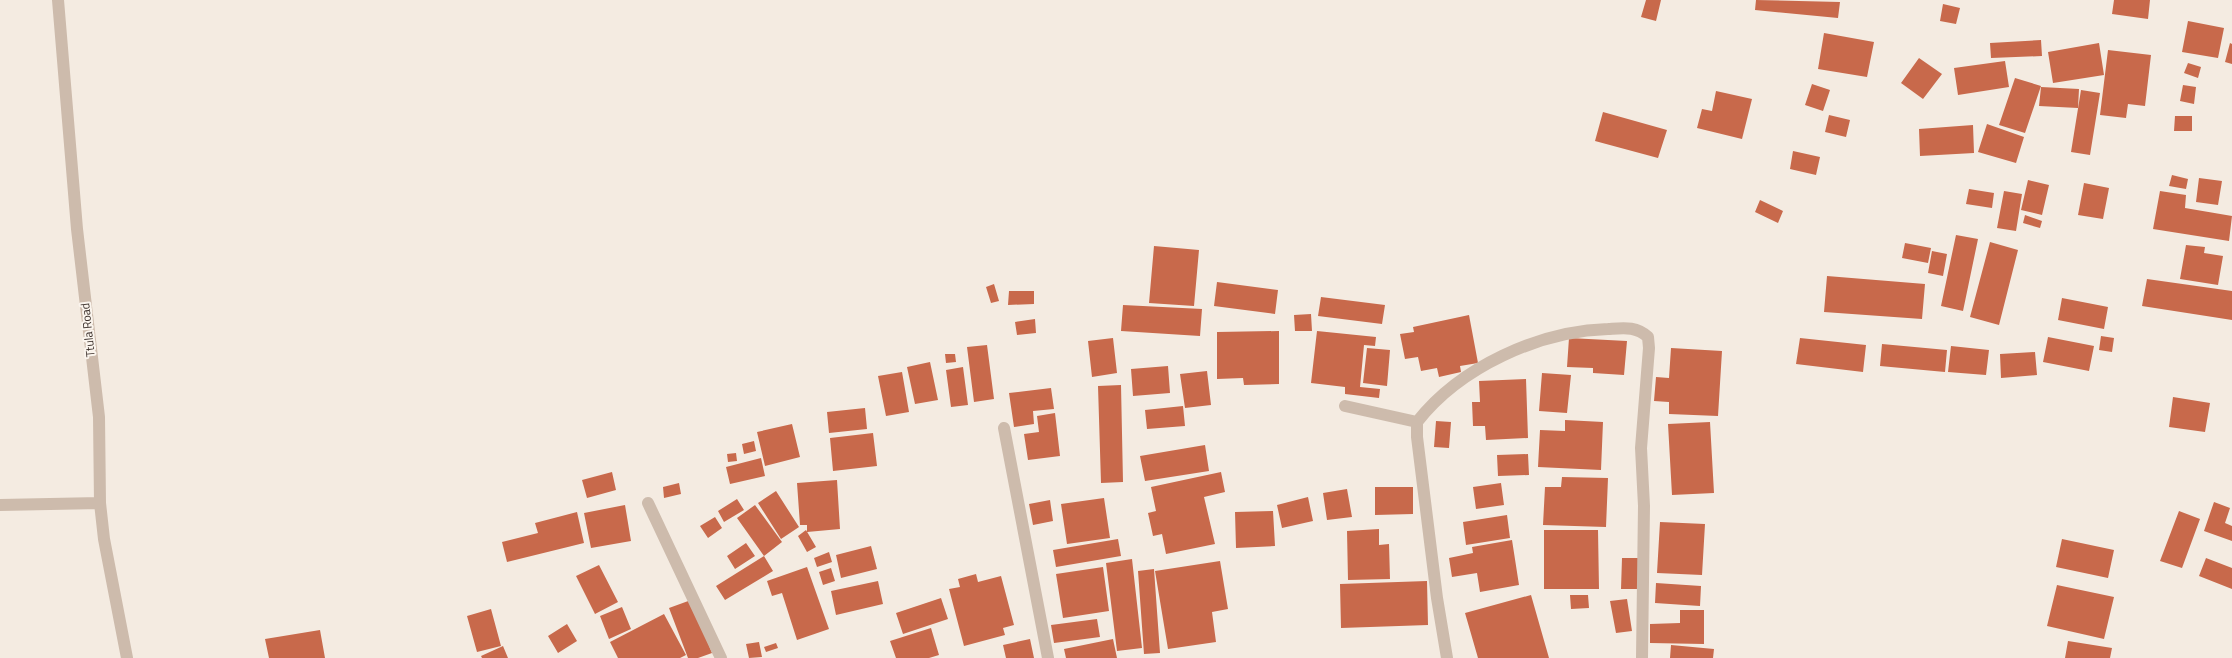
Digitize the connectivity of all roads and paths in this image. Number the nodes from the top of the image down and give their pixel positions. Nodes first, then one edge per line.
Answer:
1 (58, 0) edge
2 (1345, 406) dead end
3 (1417, 422) junction
4 (1004, 428) dead end
5 (100, 503) junction
6 (648, 503) dead end
7 (0, 505) edge
8 (720, 657) edge
9 (126, 658) edge
10 (1048, 658) edge
11 (1447, 658) edge
12 (1642, 658) edge

1 - 5 street, Ttula Road
2 - 3 street
3 - 11 street
3 - 12 street
4 - 10 street
5 - 7 street
5 - 9 street, Ttula Road
6 - 8 street

